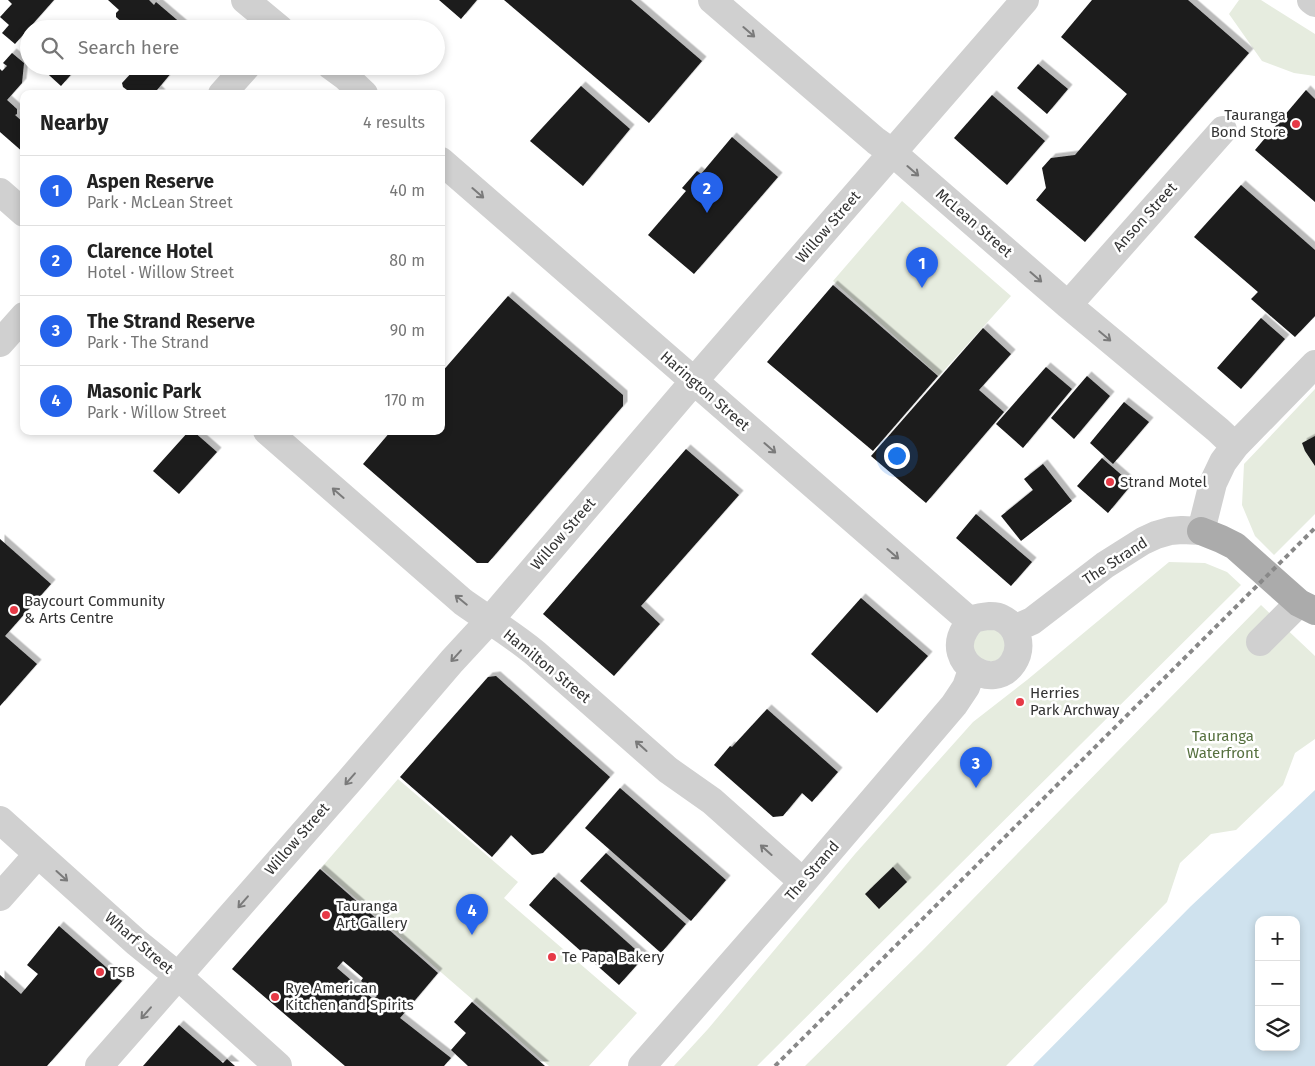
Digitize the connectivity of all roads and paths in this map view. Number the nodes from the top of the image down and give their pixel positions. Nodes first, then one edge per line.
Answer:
1 (245, 0) edge
2 (712, 0) edge
3 (1025, 0) edge
4 (1311, 0) edge
5 (1315, 3) edge
6 (269, 20) edge
7 (239, 75) edge
8 (343, 75) edge
9 (226, 90) edge
10 (360, 90) edge
11 (1223, 130) dead end
12 (893, 153) junction
13 (445, 164) edge
14 (0, 192) edge
15 (20, 210) edge
16 (1068, 305) junction
17 (20, 320) edge
18 (0, 343) edge
19 (1315, 364) edge
20 (694, 381) junction
21 (272, 435) edge
22 (1235, 446) junction
23 (1201, 531) junction
24 (1307, 607) edge
25 (489, 620) junction
26 (970, 621) junction
27 (1014, 629) junction
28 (1260, 642) dead end
29 (972, 670) junction
30 (0, 820) edge
31 (38, 854) junction
32 (803, 882) junction
33 (0, 897) edge
34 (178, 976) junction
35 (99, 1066) edge
36 (278, 1066) edge
37 (642, 1066) edge

1 - 6 street
2 -> 12 street, McLean Street
3 - 12 street, Willow Street
4 - 5 street
7 - 9 street
8 - 10 street
11 - 16 street, Anson Street
12 -> 16 street, McLean Street
12 - 20 street, Willow Street
13 -> 20 street, Harington Street
14 - 15 street
16 -> 22 street, McLean Street
17 - 18 street
19 - 22 street
20 - 25 street, Willow Street
20 -> 26 street, Harington Street
25 -> 21 street, Hamilton Street
22 - 23 street
23 - 24 main road
23 - 27 street, The Strand
24 - 28 street
32 -> 25 street, Hamilton Street
25 -> 34 street, Willow Street
26 - 27 street
26 - 29 street
27 - 29 street
29 - 32 street, The Strand
30 - 31 street, Wharf Street
31 - 33 street
31 -> 34 street, Wharf Street
32 - 37 street, The Strand
34 -> 35 street, Willow Street
34 - 36 street, Wharf Street

